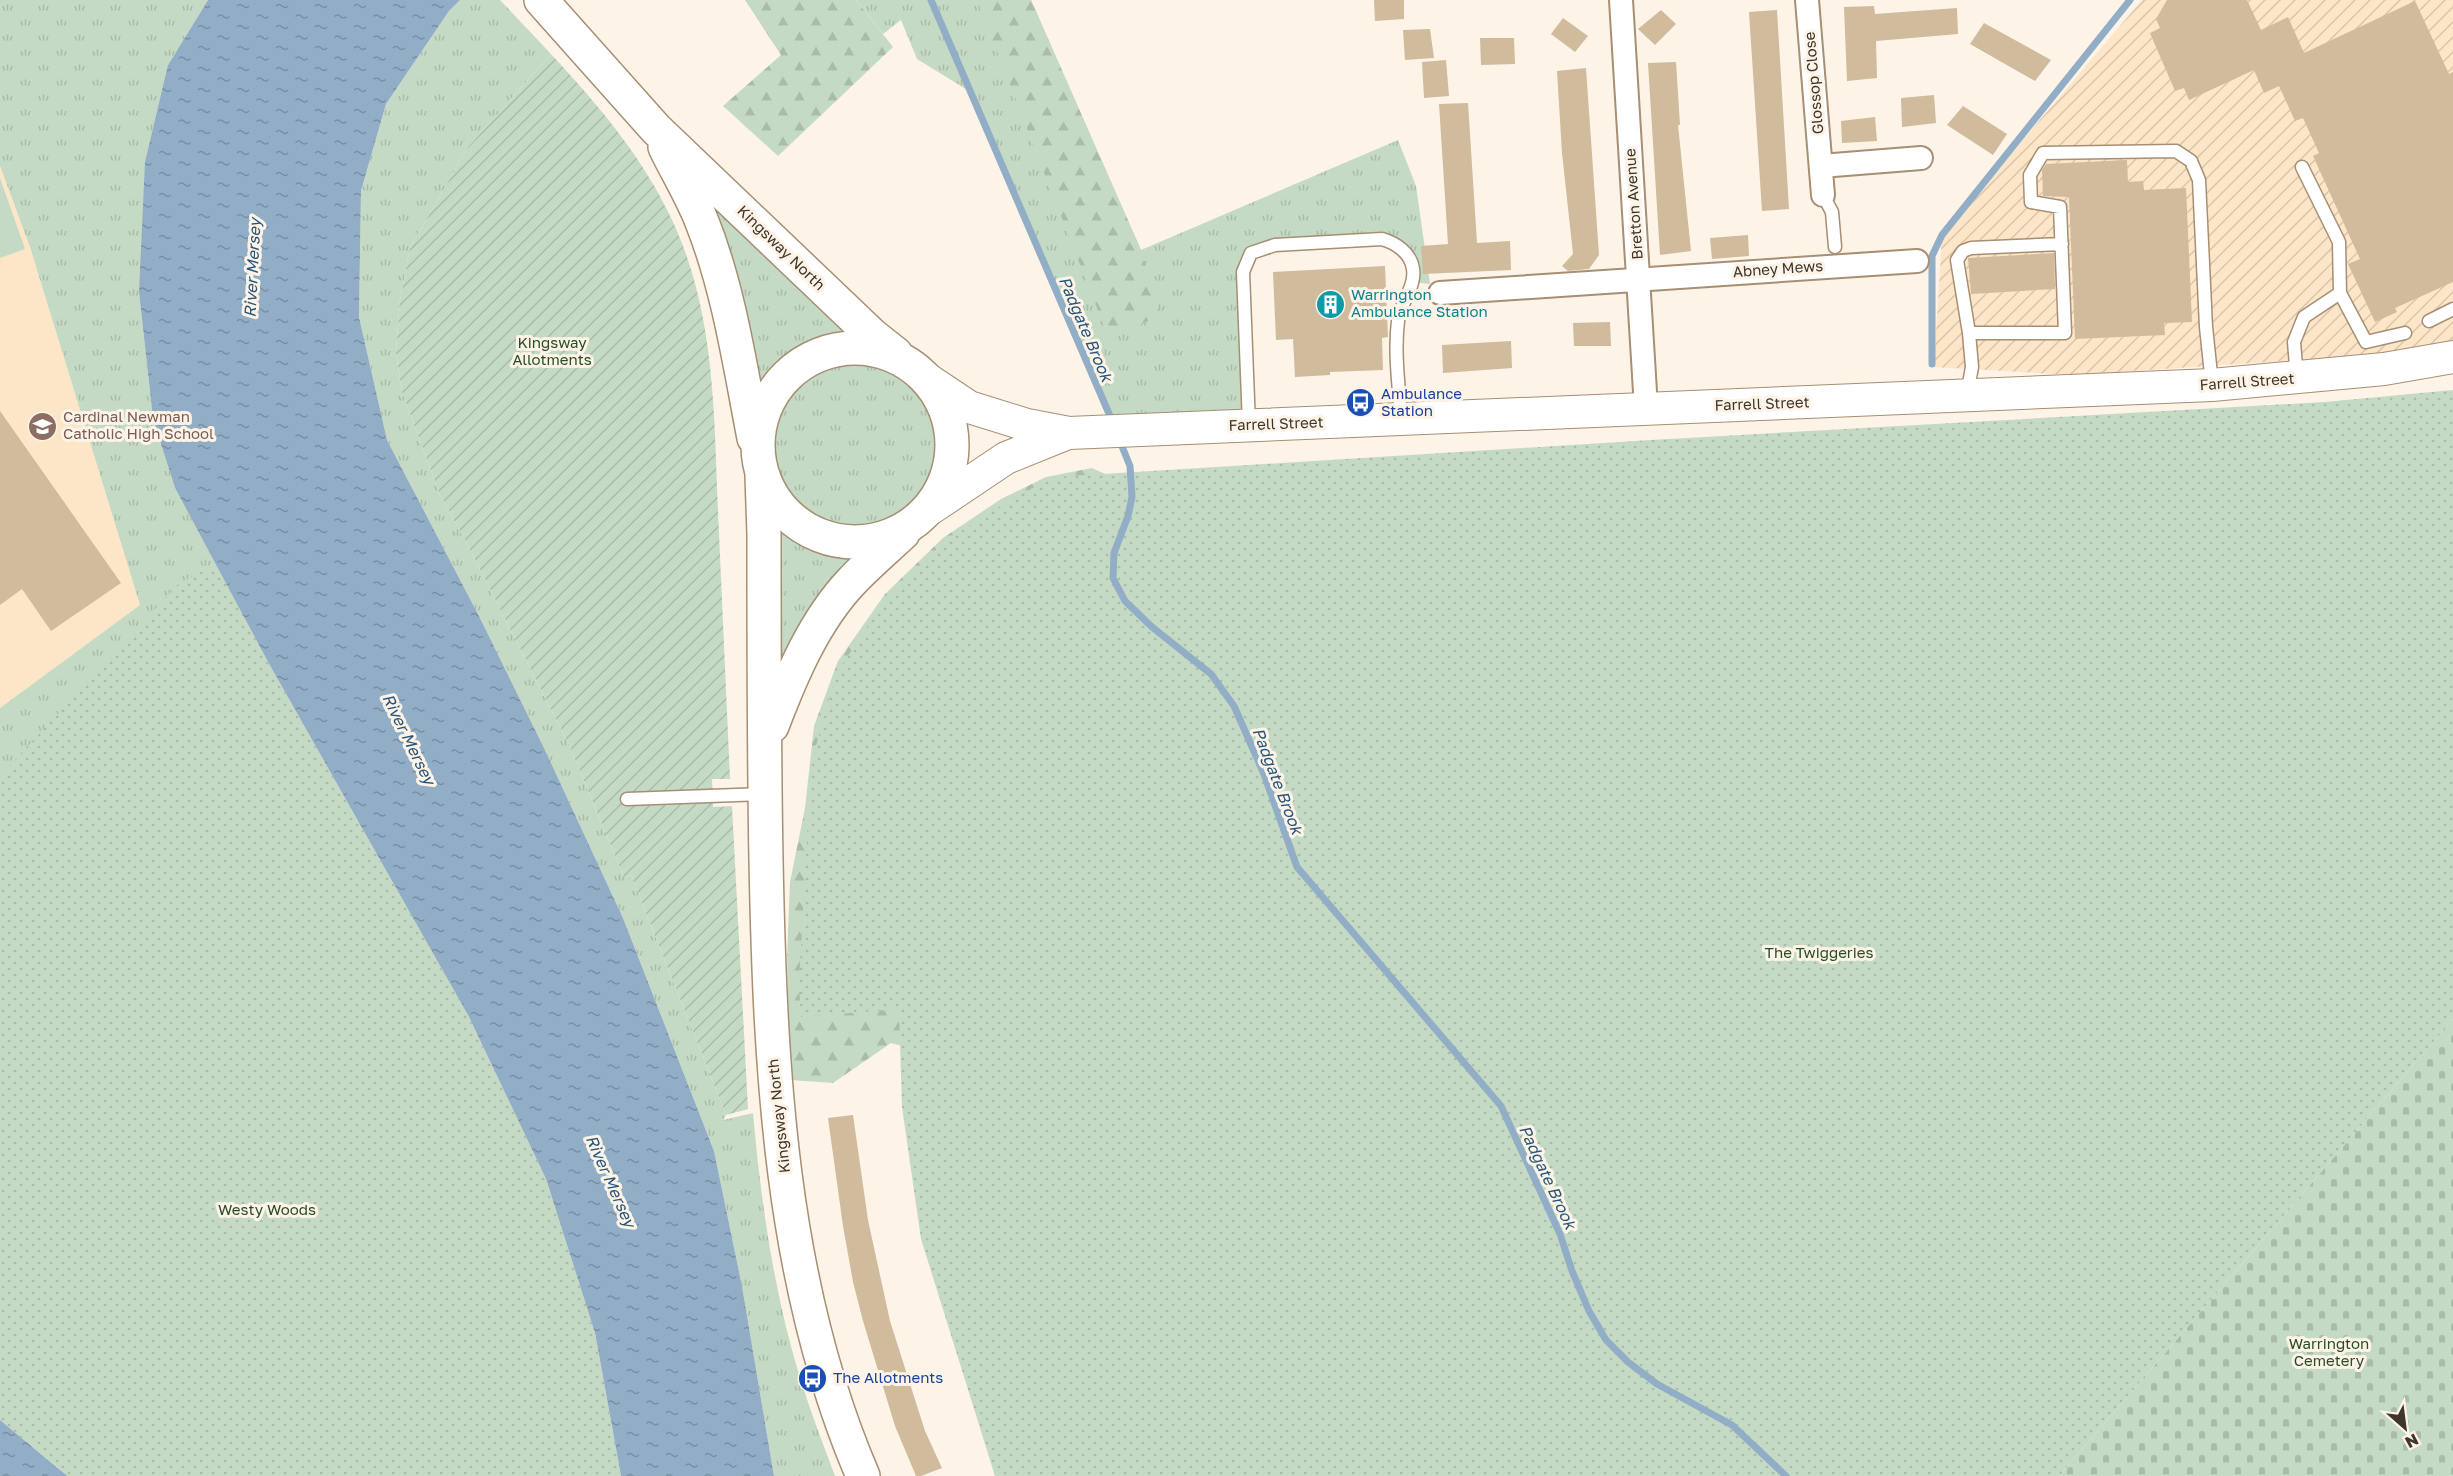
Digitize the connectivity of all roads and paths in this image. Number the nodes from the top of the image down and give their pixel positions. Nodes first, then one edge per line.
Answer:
1 (541, 0) edge
2 (1621, 0) edge
3 (1807, 0) edge
4 (656, 129) junction
5 (1921, 158) dead end
6 (1821, 166) junction
7 (2302, 167) dead end
8 (1824, 195) joint
9 (2062, 244) junction
10 (1835, 247) dead end
11 (1917, 261) dead end
12 (1639, 278) junction
13 (1440, 293) dead end
14 (2340, 293) junction
15 (2453, 309) edge
16 (2429, 321) dead end
17 (1969, 333) junction
18 (2405, 333) dead end
19 (2453, 357) edge
20 (919, 371) junction
21 (2297, 379) junction
22 (2212, 385) junction
23 (1967, 395) junction
24 (1646, 408) junction
25 (1401, 418) junction
26 (1249, 425) junction
27 (1076, 433) junction
28 (759, 465) junction
29 (921, 516) junction
30 (765, 745) junction
31 (765, 794) junction
32 (627, 799) dead end
33 (863, 1476) edge

1 - 4 main road, Kingsway North
2 - 12 street, Bretton Avenue
3 - 6 street, Glossop Close
4 - 20 main road, Kingsway North
4 - 28 main road, Kingsway North
5 - 6 street
6 - 8 street, Glossop Close
7 - 14 lane
8 - 10 lane
9 - 17 lane
9 - 17 lane
9 - 22 lane
11 - 12 street, Abney Mews
12 - 13 street, Abney Mews
12 - 24 street, Bretton Avenue
14 - 18 lane
14 - 21 lane
15 - 16 lane
17 - 23 lane
19 - 21 street, Farrell Street
20 - 27 street, Farrell Street
20 - 28 main road
20 - 29 main road
21 - 22 street, Farrell Street
22 - 23 street, Farrell Street
23 - 24 street, Farrell Street
24 - 25 street, Farrell Street
25 - 26 street, Farrell Street
25 - 26 lane
26 - 27 street, Farrell Street
27 - 29 street, Farrell Street
28 - 29 main road
28 - 30 main road, Kingsway North
29 - 30 main road, Kingsway North
30 - 31 main road, Kingsway North
31 - 32 lane
31 - 33 main road, Kingsway North

